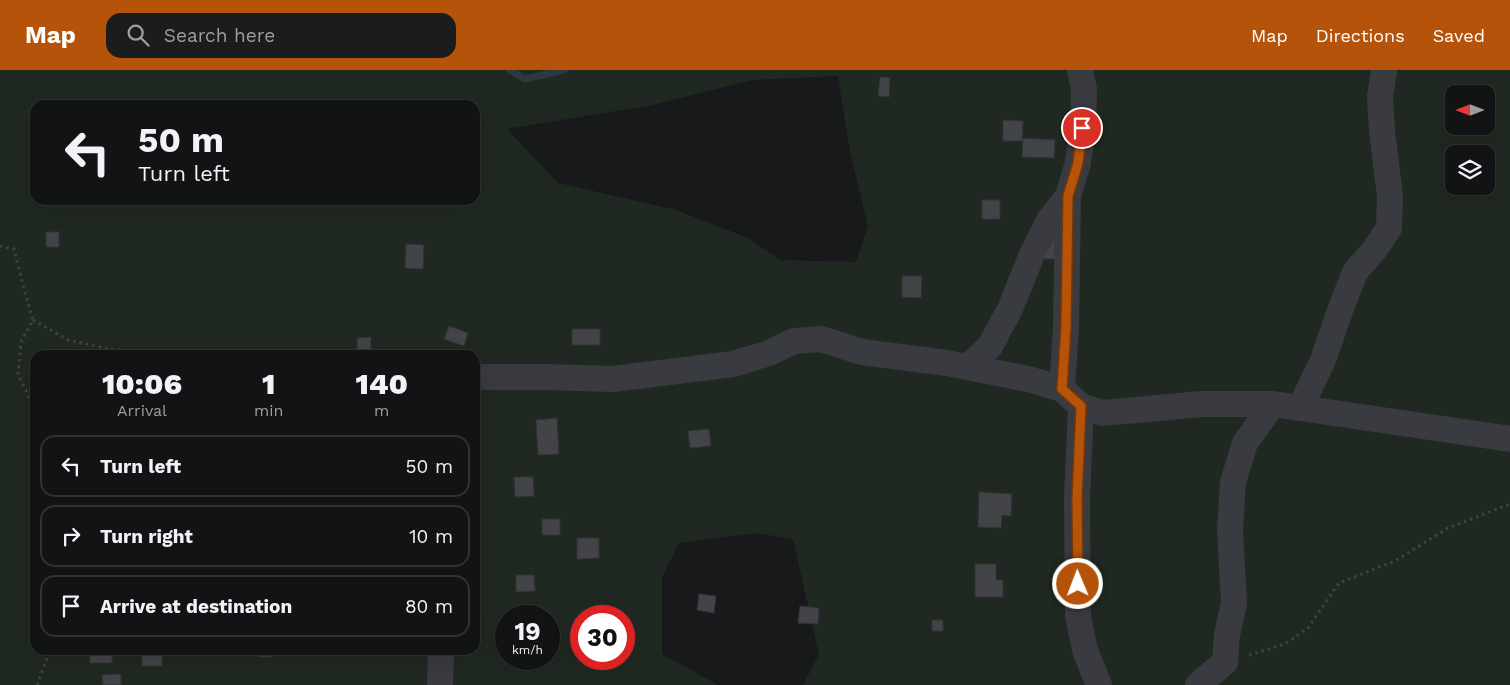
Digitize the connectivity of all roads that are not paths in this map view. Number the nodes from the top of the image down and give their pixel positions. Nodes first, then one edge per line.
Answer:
1 (1080, 70) edge
2 (1384, 70) edge
3 (1068, 196) junction
4 (968, 367) junction
5 (480, 378) edge
6 (1062, 389) junction
7 (1274, 404) junction
8 (1081, 406) junction
9 (1300, 408) junction
10 (1510, 439) edge
11 (441, 655) edge
12 (440, 685) edge
13 (1099, 685) edge
14 (1198, 685) edge

1 - 3 street
2 - 9 street
3 - 4 street
3 - 6 street
4 - 5 street
4 - 6 street
6 - 8 street
7 - 8 street
7 - 9 street
7 - 14 street
8 - 13 street
9 - 10 street
11 - 12 street

